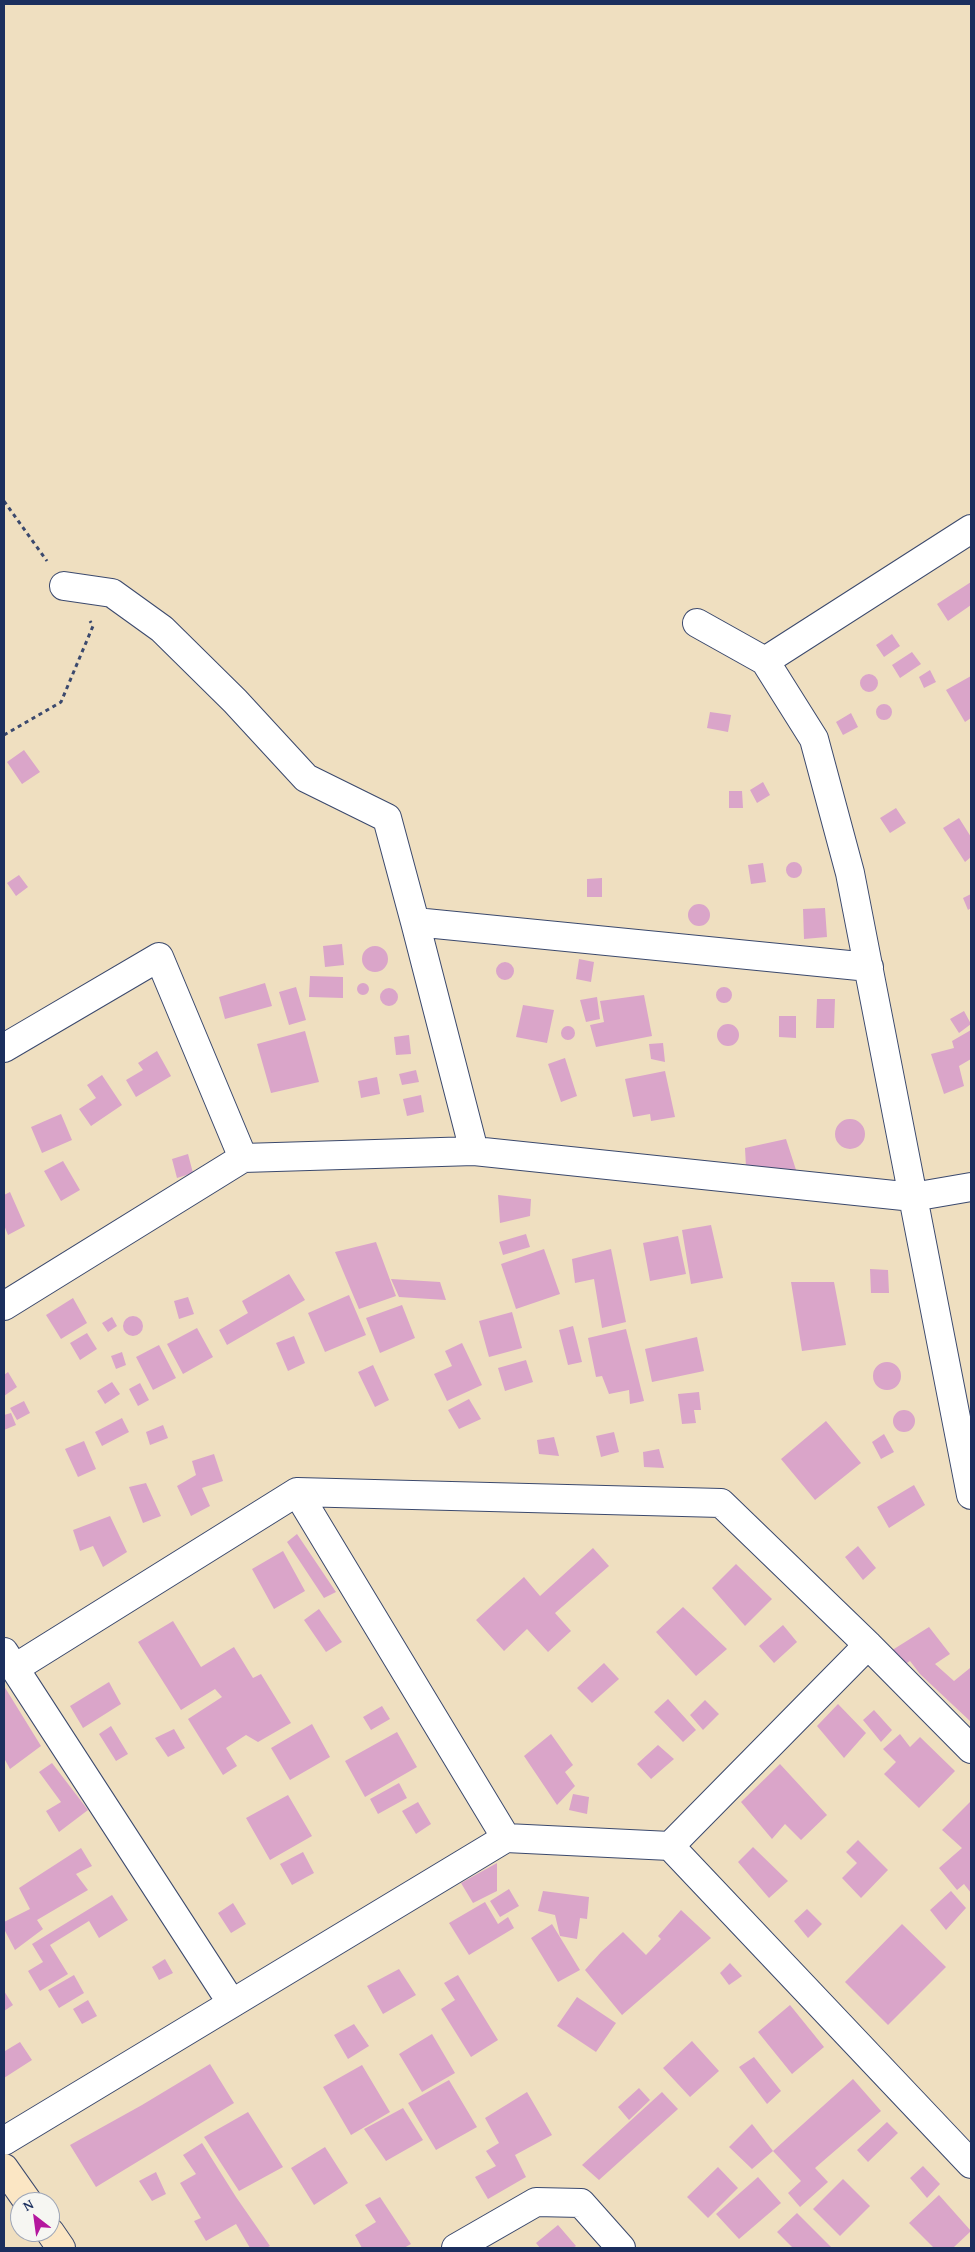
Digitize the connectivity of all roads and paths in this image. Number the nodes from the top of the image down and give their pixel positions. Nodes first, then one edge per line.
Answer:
1 (4, 501) edge
2 (971, 529) edge
3 (64, 586) junction
4 (697, 623) dead end
5 (765, 661) junction
6 (4, 735) edge
7 (415, 922) junction
8 (869, 968) junction
9 (4, 1048) edge
10 (474, 1150) junction
11 (243, 1158) junction
12 (971, 1187) edge
13 (913, 1197) junction
14 (4, 1306) edge
15 (297, 1492) junction
16 (971, 1495) edge
17 (868, 1646) junction
18 (9, 1660) edge
19 (971, 1749) edge
20 (506, 1838) junction
21 (670, 1846) junction
22 (231, 2002) junction
23 (4, 2141) edge
24 (971, 2164) edge
25 (4, 2168) edge
26 (21, 2192) edge
27 (456, 2248) edge
28 (622, 2248) edge

1 - 3 path
2 - 5 street
3 - 6 path
3 - 7 street
4 - 5 street
5 - 8 street
7 - 8 street
7 - 10 street
8 - 13 street
9 - 11 street
10 - 11 street
10 - 13 street
11 - 14 street
12 - 13 street
13 - 16 street
15 - 17 street
15 - 18 street
15 - 20 street
17 - 19 street
17 - 21 street
18 - 22 street
20 - 21 street
20 - 22 street
21 - 24 street
22 - 23 street
25 - 26 street
27 - 28 street

